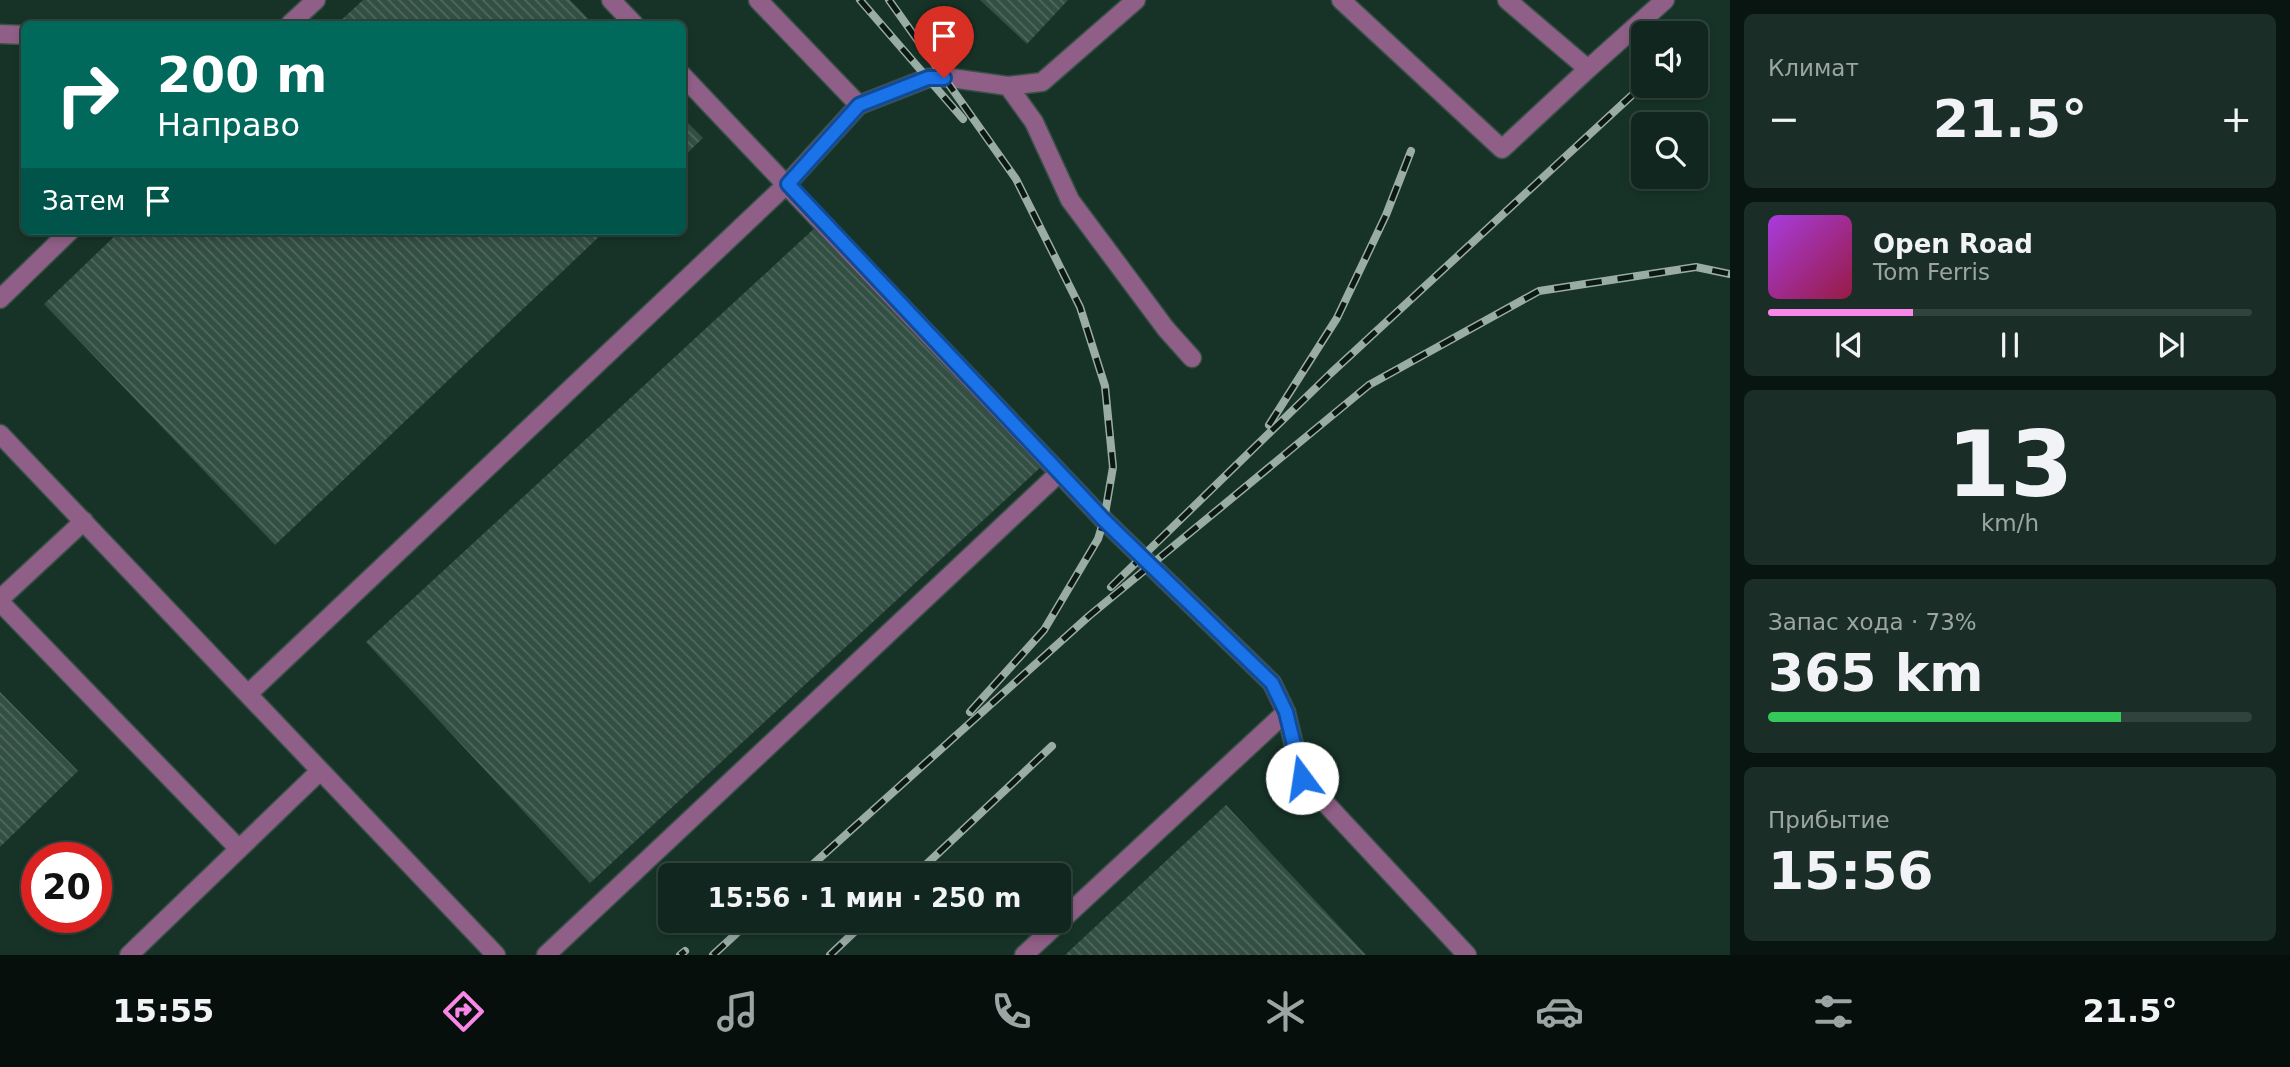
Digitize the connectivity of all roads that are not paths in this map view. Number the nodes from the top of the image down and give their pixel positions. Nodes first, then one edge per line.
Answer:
1 (316, 0) edge
2 (611, 0) edge
3 (758, 0) edge
4 (1136, 0) edge
5 (1341, 0) edge
6 (1507, 0) edge
7 (1665, 0) edge
8 (293, 21) edge
9 (631, 21) edge
10 (0, 34) edge
11 (21, 36) edge
12 (1588, 69) junction
13 (686, 79) edge
14 (1008, 86) junction
15 (859, 105) junction
16 (788, 184) junction
17 (66, 235) edge
18 (3, 291) edge
19 (1192, 358) dead end
20 (2, 440) edge
21 (1059, 473) junction
22 (84, 522) junction
23 (0, 601) edge
24 (248, 694) junction
25 (1286, 712) junction
26 (320, 771) junction
27 (239, 849) junction
28 (129, 955) edge
29 (496, 955) edge
30 (546, 955) edge
31 (1024, 955) edge
32 (1467, 955) edge

1 - 8 lane
2 - 9 lane
3 - 15 lane
4 - 14 lane
5 - 12 lane
6 - 12 lane
7 - 12 lane
10 - 11 lane
13 - 16 lane
14 - 15 lane
14 - 19 lane
15 - 16 lane
16 - 21 lane
16 - 24 lane
17 - 18 lane
20 - 22 lane
21 - 25 lane
21 - 30 lane
22 - 23 lane
22 - 24 lane
23 - 27 lane
24 - 26 lane
25 - 31 lane
25 - 32 lane
26 - 27 lane
26 - 29 lane
27 - 28 lane

